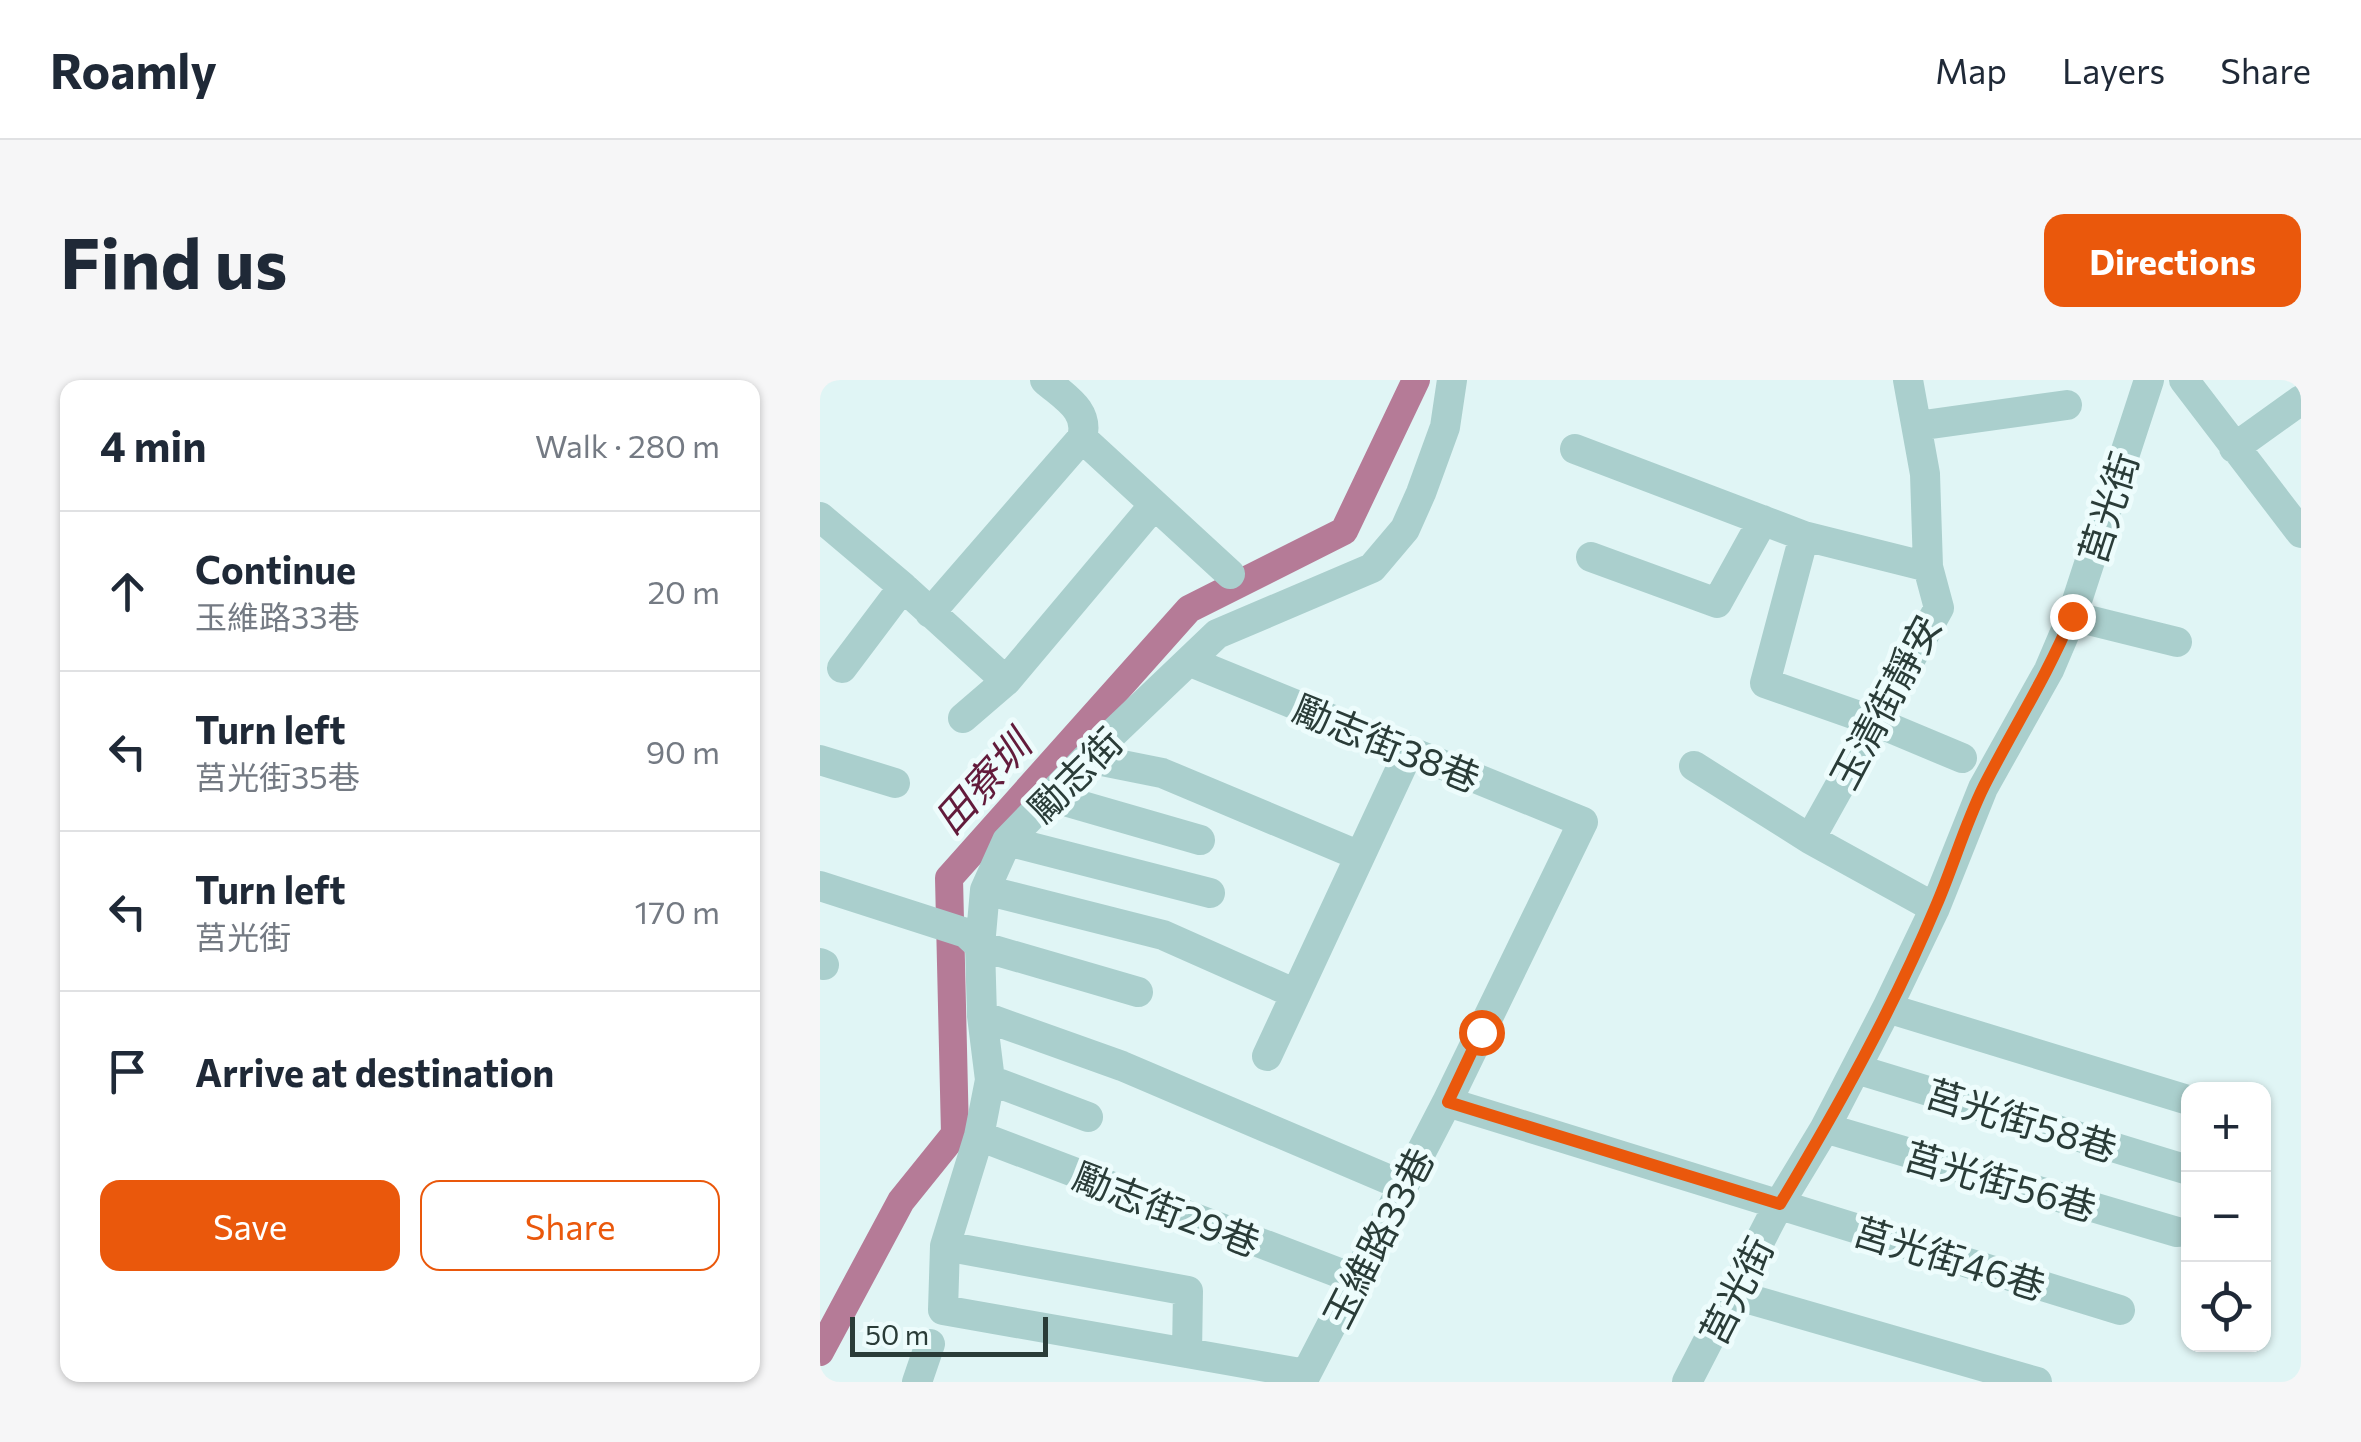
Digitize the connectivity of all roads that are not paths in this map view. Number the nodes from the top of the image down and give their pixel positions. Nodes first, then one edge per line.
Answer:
1 (1045, 380) edge
2 (1452, 380) edge
3 (1908, 380) edge
4 (2150, 380) edge
5 (2184, 380) edge
6 (2068, 405) dead end
7 (2296, 415) edge
8 (1917, 426) junction
9 (1082, 438) junction
10 (2234, 448) junction
11 (1575, 449) dead end
12 (1154, 505) junction
13 (820, 517) edge
14 (1763, 520) junction
15 (2301, 532) edge
16 (1804, 536) junction
17 (1591, 557) dead end
18 (1928, 566) junction
19 (1230, 574) dead end
20 (903, 587) junction
21 (930, 613) junction
22 (2072, 616) junction
23 (2177, 642) dead end
24 (1191, 662) junction
25 (842, 668) dead end
26 (1006, 681) junction
27 (963, 718) dead end
28 (1876, 722) junction
29 (1410, 751) junction
30 (1088, 758) junction
31 (1962, 758) dead end
32 (820, 760) edge
33 (1694, 766) dead end
34 (895, 783) dead end
35 (1051, 797) junction
36 (1582, 822) joint
37 (1810, 839) junction
38 (1007, 840) junction
39 (1200, 840) dead end
40 (1360, 856) junction
41 (820, 886) edge
42 (985, 890) junction
43 (1210, 893) dead end
44 (1936, 908) junction
45 (973, 939) junction
46 (1138, 992) dead end
47 (1296, 994) junction
48 (1887, 1008) junction
49 (982, 1016) junction
50 (1268, 1056) dead end
51 (1856, 1069) junction
52 (990, 1080) junction
53 (2181, 1098) edge
54 (1448, 1102) junction
55 (1088, 1117) dead end
56 (1825, 1128) junction
57 (979, 1136) junction
58 (2181, 1168) edge
59 (1404, 1186) junction
60 (1780, 1204) junction
61 (2177, 1232) dead end
62 (945, 1246) junction
63 (1355, 1280) junction
64 (1735, 1295) junction
65 (2120, 1310) dead end
66 (930, 1344) dead end
67 (1187, 1353) junction
68 (1304, 1378) edge
69 (917, 1382) edge
70 (1687, 1382) edge
71 (2037, 1382) edge

1 - 9 street
2 - 24 street, 勵志街
3 - 8 street, 玉清街靜安
4 - 22 street, 莒光街
5 - 10 street
6 - 8 street
7 - 10 street
8 - 18 street, 玉清街靜安
9 - 12 street
9 - 21 street
10 - 15 street
11 - 14 street
12 - 19 street
12 - 26 street
13 - 20 street
14 - 16 street
14 - 17 street
16 - 18 street
16 - 28 street
18 - 28 street, 玉清街靜安
20 - 21 street
20 - 25 street
21 - 26 street
22 - 23 street
22 - 44 street, 莒光街
24 - 29 street, 勵志街38巷
24 - 30 street, 勵志街
26 - 27 street
28 - 31 street
28 - 37 street, 玉清街靜安
29 - 36 street, 勵志街38巷
29 - 40 street
30 - 35 street, 勵志街
30 - 40 street
32 - 34 street
33 - 37 street
35 - 38 street, 勵志街
35 - 39 street
36 - 54 street, 玉維路33巷
37 - 44 street
38 - 42 street, 勵志街
38 - 43 street
40 - 47 street
41 - 45 street
42 - 45 street, 勵志街
42 - 47 street
44 - 48 street, 莒光街
45 - 46 street
45 - 49 street, 勵志街
47 - 50 street
48 - 51 street, 莒光街
48 - 53 street
49 - 52 street, 勵志街
49 - 59 street
51 - 56 street, 莒光街
51 - 58 street, 莒光街58巷
52 - 55 street
52 - 57 street, 勵志街
54 - 59 street, 玉維路33巷
54 - 60 street, 莒光街46巷
56 - 60 street, 莒光街
56 - 61 street, 莒光街56巷
57 - 62 street, 勵志街
57 - 63 street, 勵志街29巷
59 - 63 street, 玉維路33巷
60 - 64 street, 莒光街
60 - 65 street, 莒光街46巷
62 - 67 street
62 - 67 street, 勵志街
63 - 68 street, 玉維路33巷
64 - 70 street, 莒光街
64 - 71 street
66 - 69 street
67 - 68 street

